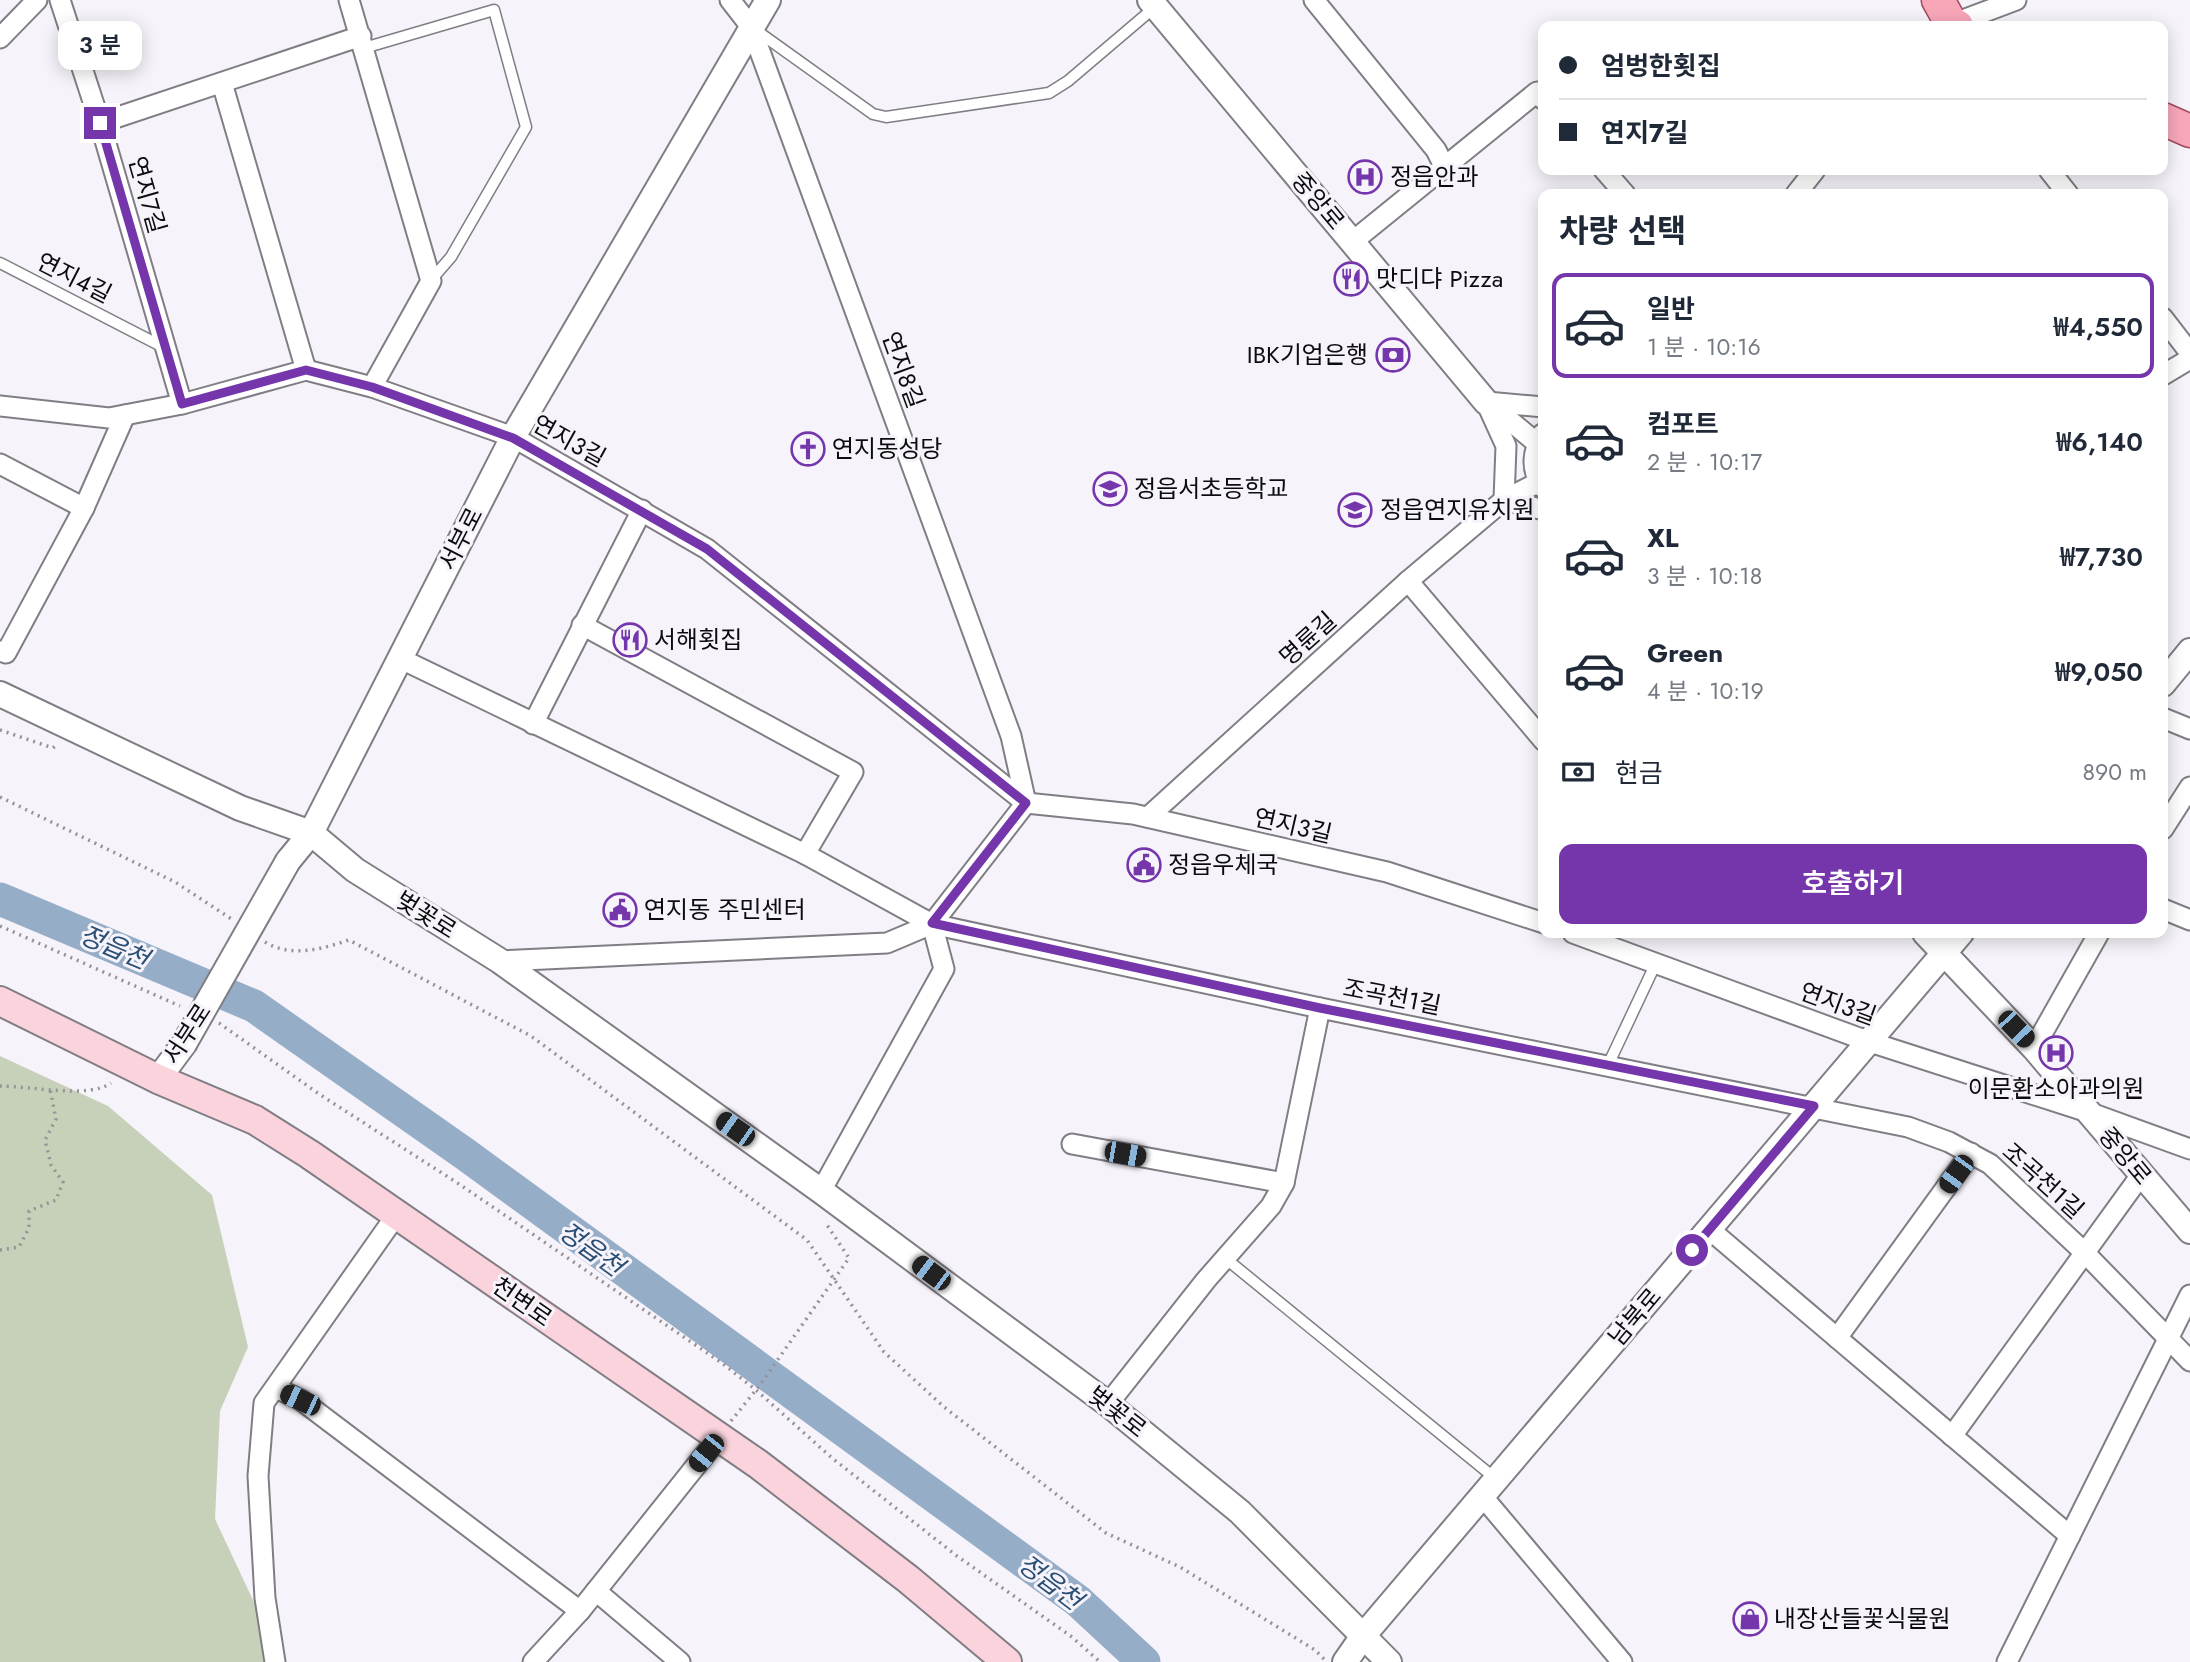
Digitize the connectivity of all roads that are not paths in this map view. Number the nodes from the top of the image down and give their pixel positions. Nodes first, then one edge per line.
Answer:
1 (37, 0) edge
2 (60, 0) edge
3 (349, 0) edge
4 (730, 0) edge
5 (768, 0) edge
6 (1314, 0) edge
7 (2017, 0) edge
8 (1151, 2) edge
9 (1949, 20) edge
10 (751, 27) junction
11 (0, 38) edge
12 (363, 42) junction
13 (222, 83) junction
14 (1538, 93) edge
15 (2168, 121) edge
16 (100, 123) junction
17 (2190, 131) edge
18 (1445, 168) junction
19 (1608, 175) edge
20 (1811, 175) edge
21 (2053, 175) edge
22 (1621, 189) edge
23 (1800, 189) edge
24 (2064, 189) edge
25 (1352, 242) junction
26 (0, 263) edge
27 (430, 281) junction
28 (2168, 324) edge
29 (166, 349) junction
30 (2190, 353) edge
31 (2190, 359) edge
32 (306, 370) junction
33 (2168, 372) edge
34 (372, 387) junction
35 (1486, 402) junction
36 (182, 404) junction
37 (0, 406) edge
38 (1538, 406) edge
39 (125, 415) junction
40 (513, 438) junction
41 (1538, 438) edge
42 (1538, 447) edge
43 (0, 464) edge
44 (1538, 473) edge
45 (1538, 485) edge
46 (1504, 500) junction
47 (84, 508) junction
48 (1538, 508) edge
49 (642, 510) junction
50 (1408, 581) junction
51 (582, 625) junction
52 (0, 651) edge
53 (2190, 651) edge
54 (400, 658) junction
55 (2168, 678) edge
56 (0, 694) edge
57 (2168, 720) edge
58 (533, 724) junction
59 (2190, 729) edge
60 (1538, 734) edge
61 (2190, 787) edge
62 (1026, 803) junction
63 (1148, 817) junction
64 (2168, 821) edge
65 (311, 833) junction
66 (804, 854) junction
67 (2168, 911) edge
68 (2190, 920) edge
69 (1538, 921) edge
70 (932, 923) junction
71 (1593, 938) edge
72 (1929, 938) edge
73 (1957, 938) edge
74 (2096, 938) edge
75 (1943, 955) junction
76 (500, 961) junction
77 (1656, 962) junction
78 (0, 1001) edge
79 (1320, 1008) junction
80 (1870, 1042) junction
81 (2034, 1048) junction
82 (1608, 1065) junction
83 (146, 1073) junction
84 (1814, 1106) junction
85 (2088, 1112) junction
86 (1072, 1144) dead end
87 (2190, 1149) edge
88 (1971, 1153) junction
89 (2141, 1175) junction
90 (1284, 1183) junction
91 (821, 1191) junction
92 (397, 1214) junction
93 (1709, 1229) junction
94 (2190, 1231) edge
95 (2084, 1252) junction
96 (1225, 1258) junction
97 (2190, 1295) edge
98 (1837, 1338) junction
99 (2168, 1340) junction
100 (2190, 1361) edge
101 (276, 1388) junction
102 (1108, 1404) junction
103 (1952, 1436) junction
104 (719, 1437) junction
105 (1490, 1488) junction
106 (2070, 1536) junction
107 (596, 1591) junction
108 (580, 1611) junction
109 (1363, 1636) junction
110 (275, 1662) edge
111 (533, 1662) edge
112 (680, 1662) edge
113 (1007, 1662) edge
114 (1345, 1662) edge
115 (1389, 1662) edge
116 (1622, 1662) edge
117 (2007, 1662) edge

1 - 11 street
2 - 16 street, 연지7길
3 - 12 street
4 - 10 street, 연지8길
5 - 10 street, 서부로
6 - 18 street
7 - 9 street
8 - 10 lane
8 - 25 street, 중앙로
10 - 40 street, 서부로
10 - 62 street, 연지8길
12 - 13 street
12 - 27 street
12 - 27 lane
13 - 16 street
13 - 32 street
14 - 18 street
15 - 17 main road
16 - 29 street, 연지7길
18 - 25 street
19 - 22 street
20 - 23 street
21 - 24 street
25 - 35 street, 중앙로
26 - 29 lane, 연지4길
27 - 34 street
28 - 30 street
29 - 36 street, 연지7길
31 - 33 street
32 - 34 street, 연지3길
32 - 36 street, 연지3길
34 - 40 street, 연지3길
35 - 38 street
35 - 41 street
35 - 46 street
36 - 39 street, 연지3길
37 - 39 street, 연지3길
39 - 47 street
40 - 49 street, 연지3길
40 - 54 street, 서부로
42 - 44 street
43 - 47 street
45 - 46 street, 명륜길
46 - 48 street
46 - 50 street, 명륜길
47 - 52 street
49 - 51 street
49 - 62 street, 연지3길
50 - 60 street
50 - 63 street, 명륜길
51 - 58 street
51 - 66 street
53 - 55 street
54 - 58 street, 조곡천1길
54 - 65 street, 서부로
56 - 65 street, 벚꽃로
57 - 59 street
58 - 66 street, 조곡천1길
61 - 64 street
62 - 63 street, 연지3길
62 - 70 street
63 - 69 street, 연지3길
65 - 76 street, 벚꽃로
65 - 83 street, 서부로, bridge
66 - 70 street, 조곡천1길
67 - 68 street
70 - 76 street
70 - 79 street, 조곡천1길
70 - 91 street
71 - 77 street, 연지3길
72 - 75 street, 중앙로
73 - 75 street, 남북로
74 - 81 street
75 - 80 street, 남북로
75 - 81 street, 중앙로
76 - 91 street, 벚꽃로
77 - 80 street, 연지3길
77 - 82 lane
78 - 83 main road, 천변로
79 - 82 street, 조곡천1길
79 - 90 street
80 - 84 street, 남북로
80 - 85 street, 연지3길
81 - 85 street, 중앙로
82 - 84 street, 조곡천1길
83 - 92 main road, 천변로
84 - 88 street, 조곡천1길
84 - 93 street, 남북로
85 - 87 street, 연지3길
85 - 89 street, 중앙로
86 - 90 street
88 - 95 street, 조곡천1길
88 - 98 street
89 - 94 street, 중앙로
89 - 95 street
90 - 96 street
91 - 102 street, 벚꽃로
92 - 101 street
92 - 104 main road, 천변로
93 - 98 street
93 - 105 street, 남북로
95 - 99 street, 조곡천1길
95 - 103 street
96 - 102 street
96 - 105 lane
97 - 99 street
98 - 103 street
99 - 100 street, 조곡천1길
99 - 106 street
101 - 108 street
101 - 110 street
102 - 109 street, 벚꽃로
103 - 106 street
104 - 107 street
104 - 113 main road, 천변로
105 - 109 street, 남북로
105 - 116 street
106 - 117 street
107 - 108 street
107 - 112 street
108 - 111 street
109 - 114 street, 남북로
109 - 115 street, 벚꽃로

